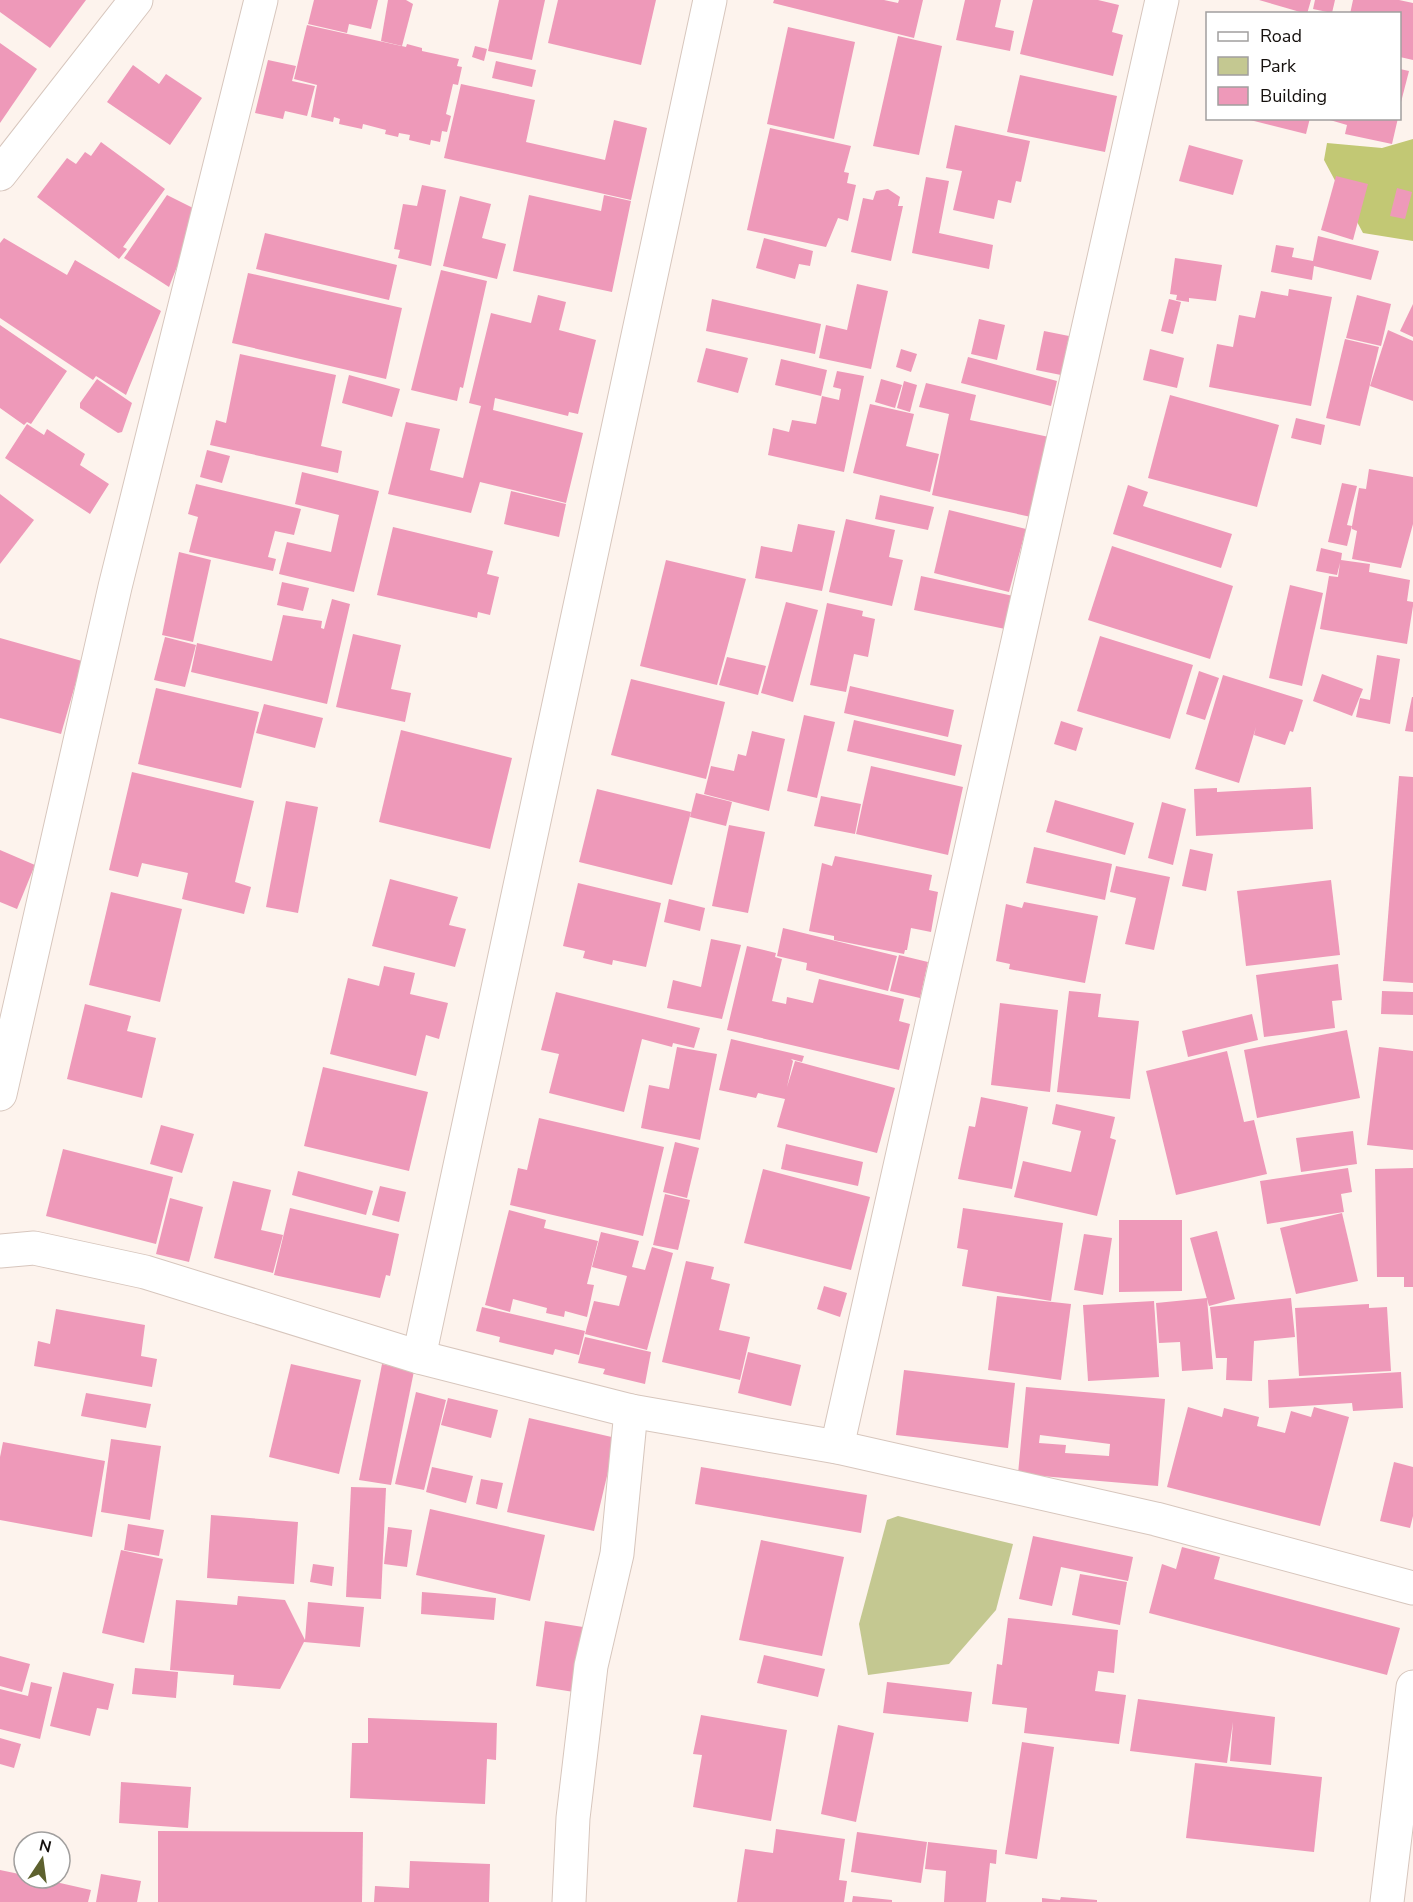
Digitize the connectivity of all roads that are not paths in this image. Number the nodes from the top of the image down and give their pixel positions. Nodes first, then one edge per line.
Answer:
1 (136, 0) edge
2 (261, 0) edge
3 (710, 0) edge
4 (1162, 0) edge
5 (0, 174) edge
6 (0, 1094) edge
7 (0, 1251) edge
8 (419, 1357) junction
9 (631, 1411) junction
10 (837, 1447) junction
11 (1413, 1588) edge
12 (1413, 1686) edge
13 (569, 1902) edge
14 (1387, 1902) edge

1 - 5 street
2 - 6 street
3 - 8 street
4 - 10 street
7 - 8 street
8 - 9 street
9 - 10 street
9 - 13 street
10 - 11 street
12 - 14 street

